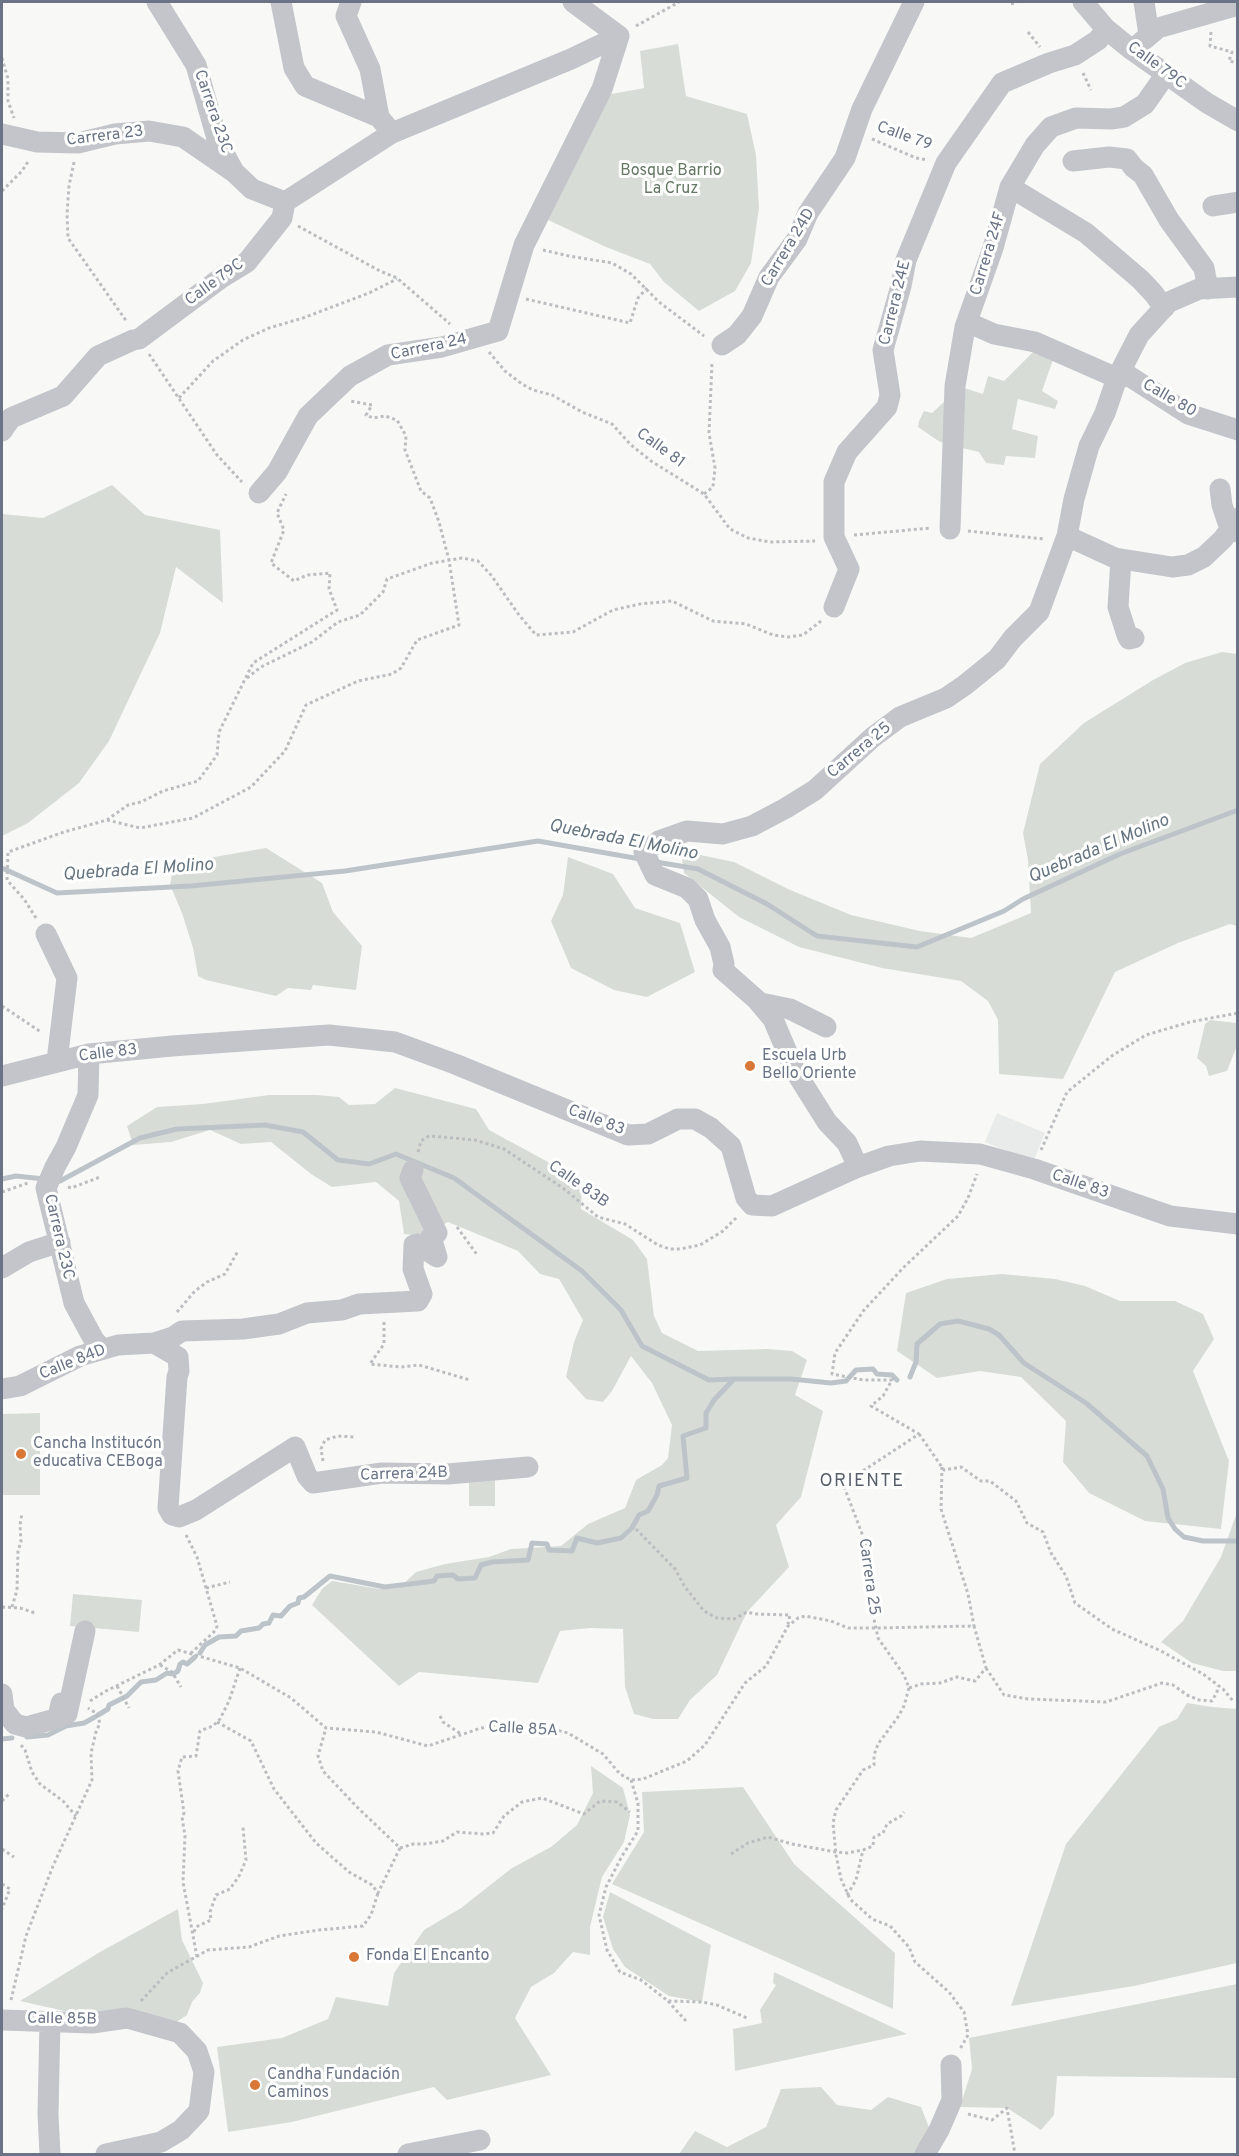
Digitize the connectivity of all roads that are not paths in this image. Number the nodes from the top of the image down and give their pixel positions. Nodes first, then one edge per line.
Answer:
1 (157, 2) edge
2 (281, 2) edge
3 (351, 2) edge
4 (573, 2) edge
5 (914, 2) edge
6 (1083, 2) edge
7 (1144, 2) edge
8 (1238, 5) edge
9 (1107, 29) junction
10 (1149, 35) junction
11 (619, 36) junction
12 (1132, 50) junction
13 (1166, 74) junction
14 (1238, 121) edge
15 (385, 125) junction
16 (8, 128) edge
17 (1073, 161) dead end
18 (234, 172) junction
19 (1010, 187) junction
20 (1238, 202) edge
21 (1213, 206) dead end
22 (284, 210) junction
23 (1238, 287) edge
24 (1208, 289) junction
25 (1164, 308) junction
26 (967, 322) junction
27 (722, 345) road end
28 (1117, 378) junction
29 (1238, 430) edge
30 (2, 431) edge
31 (1220, 489) dead end
32 (259, 493) dead end
33 (1235, 526) edge
34 (950, 529) road end
35 (1067, 537) junction
36 (1121, 559) junction
37 (834, 607) road end
38 (1134, 638) dead end
39 (46, 934) road end
40 (760, 1004) junction
41 (826, 1027) dead end
42 (58, 1054) junction
43 (89, 1054) junction
44 (2, 1076) edge
45 (858, 1167) junction
46 (413, 1170) dead end
47 (1238, 1224) edge
48 (60, 1242) junction
49 (2, 1268) edge
50 (154, 1343) junction
51 (100, 1356) junction
52 (2, 1389) edge
53 (2, 1400) edge
54 (528, 1467) dead end
55 (85, 1631) dead end
56 (2, 1694) edge
57 (2, 1709) edge
58 (70, 1709) junction
59 (5, 2019) edge
60 (50, 2020) junction
61 (951, 2065) road end
62 (480, 2140) dead end
63 (50, 2154) edge
64 (106, 2154) edge
65 (408, 2154) edge
66 (925, 2154) edge

1 - 18 street, Carrera 23C
2 - 15 street
3 - 15 street
4 - 11 street
5 - 27 street, Carrera 24D
6 - 9 street, Calle 79C
7 - 10 street
8 - 10 street
9 - 12 street, Calle 79C
9 - 37 street, Carrera 24E
10 - 12 street
11 - 15 street, Calle 79C
11 - 32 street, Carrera 24
12 - 13 street, Calle 79C
13 - 14 street, Calle 79C
13 - 19 street, Carrera 24F
15 - 22 street, Calle 79C
16 - 18 street, Carrera 23
17 - 24 street
18 - 22 street, Carrera 23C
19 - 25 street
19 - 26 street, Carrera 24F
20 - 21 street
22 - 30 street, Calle 79C
23 - 24 street, Carrera 25
24 - 25 street, Carrera 25
25 - 28 street, Carrera 25
26 - 28 street, Calle 80
26 - 34 street, Carrera 24F
28 - 29 street, Calle 80
28 - 35 street, Carrera 25
31 - 33 street
33 - 36 street
35 - 36 street
35 - 40 street, Carrera 25
36 - 38 street
39 - 42 street
40 - 41 street
40 - 45 street, Carrera 25
42 - 43 street, Calle 83
42 - 44 street, Calle 83
43 - 45 street, Calle 83
43 - 48 street, Carrera 23C
45 - 47 street, Calle 83
46 - 50 street
48 - 49 street
48 - 51 street, Carrera 23C
50 - 51 street, Calle 84D
50 - 54 street, Carrera 24B
51 - 52 street, Calle 84D
51 - 53 street
55 - 58 street
56 - 58 street
57 - 58 street
59 - 60 street, Calle 85B
60 - 63 street
60 - 64 street, Calle 85B
61 - 66 street
62 - 65 street

